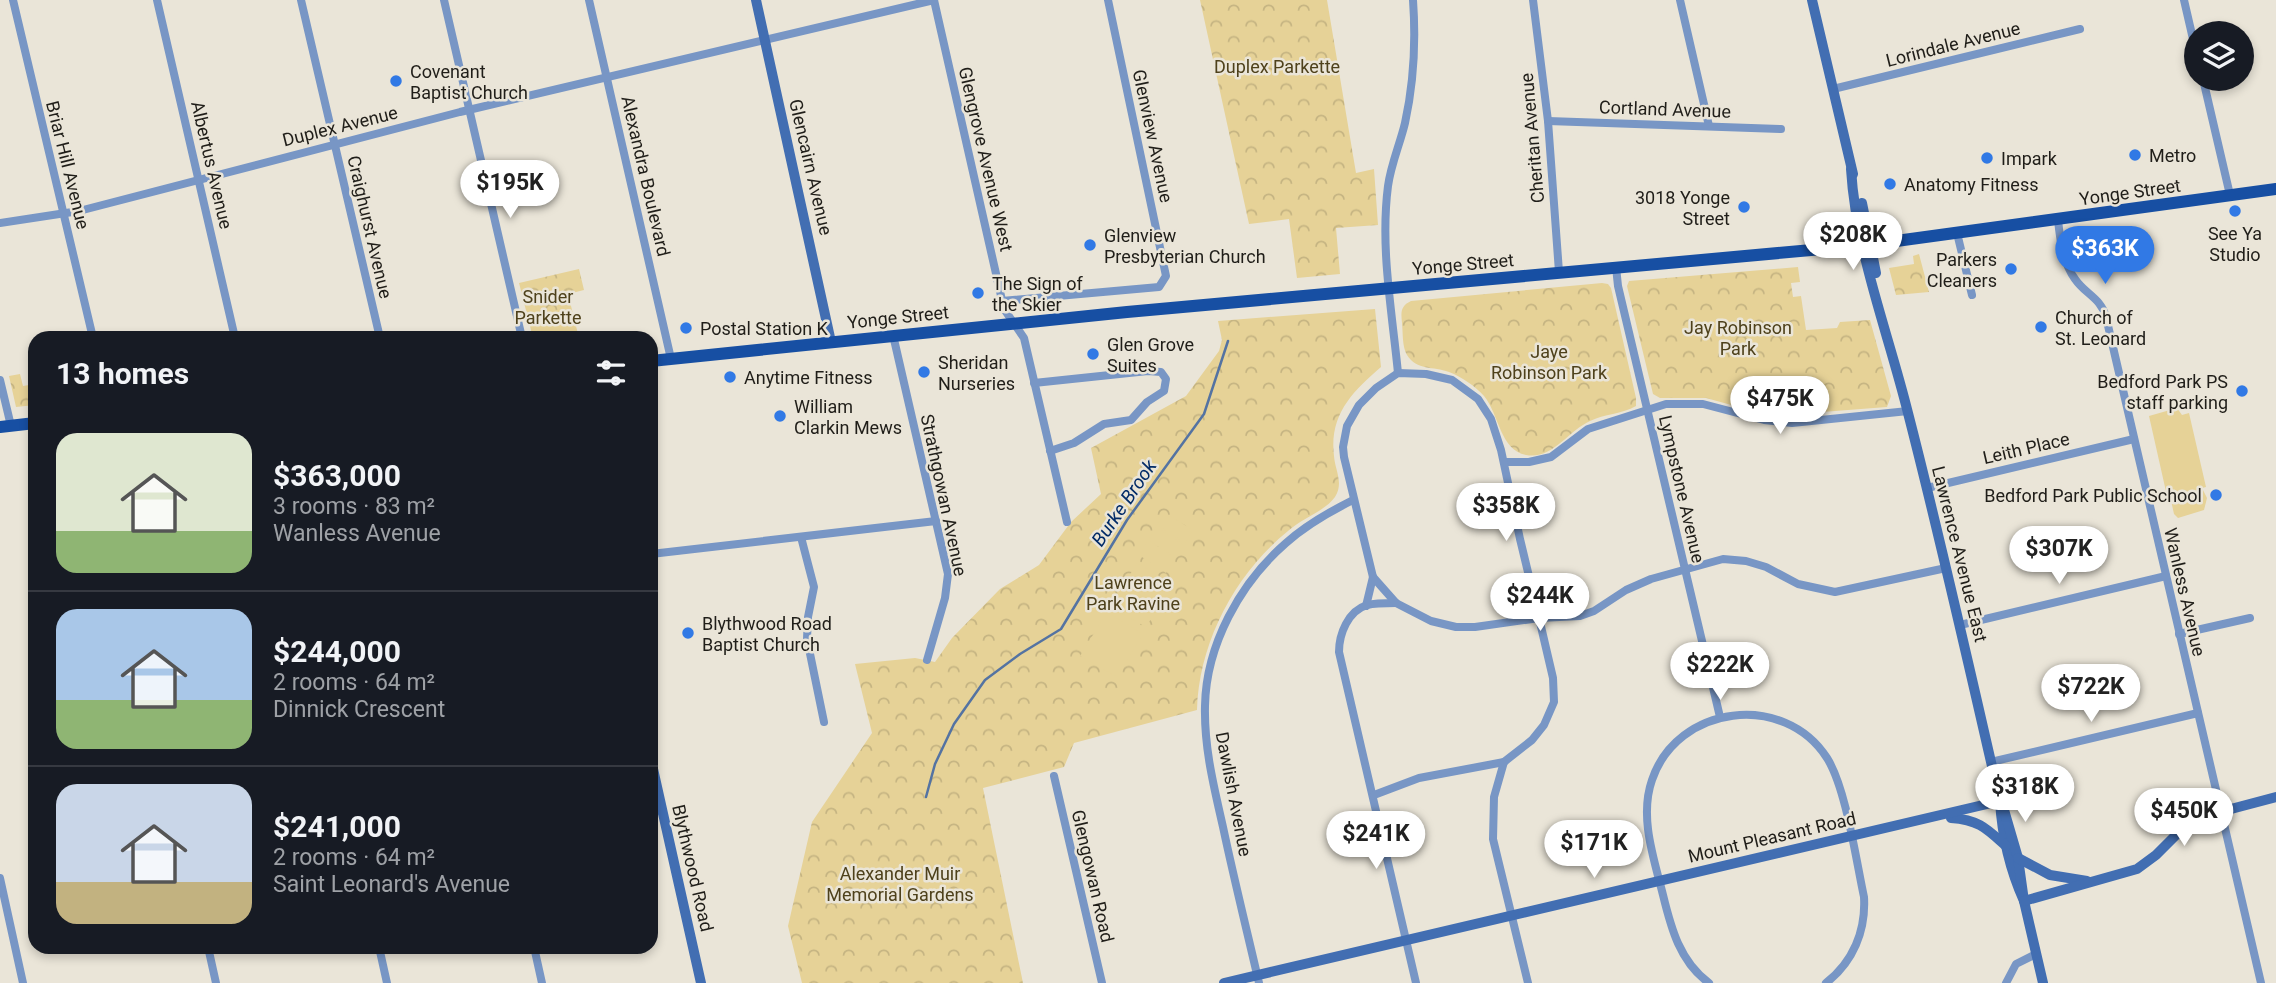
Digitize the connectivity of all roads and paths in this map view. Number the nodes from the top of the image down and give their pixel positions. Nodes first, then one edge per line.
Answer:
1 (13, 0) edge
2 (157, 0) edge
3 (301, 0) edge
4 (444, 0) edge
5 (589, 0) edge
6 (756, 0) edge
7 (934, 0) edge
8 (1108, 0) edge
9 (1413, 0) edge
10 (1533, 0) edge
11 (1680, 0) edge
12 (1812, 0) edge
13 (2184, 0) edge
14 (2189, 21) edge
15 (2080, 29) dead end
16 (765, 39) junction
17 (607, 77) junction
18 (1833, 89) junction
19 (2206, 91) edge
20 (470, 110) junction
21 (1548, 121) junction
22 (1709, 125) junction
23 (1781, 129) dead end
24 (335, 144) junction
25 (199, 179) junction
26 (2276, 189) edge
27 (2230, 195) junction
28 (64, 214) junction
29 (2058, 220) junction
30 (0, 223) edge
31 (1957, 233) junction
32 (1867, 245) junction
33 (1616, 267) junction
34 (1559, 272) junction
35 (1388, 289) junction
36 (1972, 295) dead end
37 (1002, 301) junction
38 (1013, 323) junction
39 (91, 331) edge
40 (234, 331) edge
41 (378, 331) edge
42 (520, 331) edge
43 (893, 335) junction
44 (831, 342) junction
45 (671, 359) junction
46 (658, 360) edge
47 (1398, 373) junction
48 (0, 380) edge
49 (1034, 383) junction
50 (1648, 411) junction
51 (1908, 411) junction
52 (28, 424) edge
53 (5, 427) edge
54 (2134, 439) junction
55 (1050, 451) junction
56 (1504, 462) junction
57 (1927, 488) junction
58 (1353, 500) junction
59 (936, 521) junction
60 (1067, 522) dead end
61 (801, 537) junction
62 (658, 553) edge
63 (1946, 568) junction
64 (1685, 570) junction
65 (2166, 576) junction
66 (1373, 577) junction
67 (1396, 603) junction
68 (1366, 606) junction
69 (1539, 618) junction
70 (2250, 618) dead end
71 (1960, 625) junction
72 (2179, 634) junction
73 (926, 660) dead end
74 (2198, 713) junction
75 (1720, 717) junction
76 (824, 722) dead end
77 (1504, 761) junction
78 (1991, 762) junction
79 (1054, 776) dead end
80 (658, 791) edge
81 (1374, 795) junction
82 (2276, 797) edge
83 (2000, 801) junction
84 (2221, 810) junction
85 (1938, 817) junction
86 (1851, 837) junction
87 (2006, 847) junction
88 (2018, 858) junction
89 (0, 878) edge
90 (1660, 880) junction
91 (2093, 882) junction
92 (2024, 901) junction
93 (1511, 916) junction
94 (1406, 940) junction
95 (210, 954) edge
96 (381, 954) edge
97 (536, 954) edge
98 (2036, 954) junction
99 (1258, 979) edge
100 (23, 983) edge
101 (216, 983) edge
102 (387, 983) edge
103 (542, 983) edge
104 (701, 983) edge
105 (1102, 983) edge
106 (1224, 983) edge
107 (1416, 983) edge
108 (1528, 983) edge
109 (1709, 983) edge
110 (1826, 983) edge
111 (2006, 983) edge
112 (2043, 983) edge
113 (2262, 983) edge

1 - 28 street, Briar Hill Avenue
2 - 25 street, Albertus Avenue
3 - 24 street, Craighurst Avenue
4 - 20 street
5 - 17 street, Alexandra Boulevard
6 - 16 main road, Glencairn Avenue
7 - 16 street, Duplex Avenue
7 - 37 street, Glengrove Avenue West
8 - 37 street, Glenview Avenue
9 - 35 street
10 - 21 street, Cheritan Avenue
11 - 22 street
12 - 18 main road, Lawrence Avenue East
13 - 14 street
15 - 18 street, Lorindale Avenue
16 - 17 street, Duplex Avenue
16 - 44 main road, Glencairn Avenue
17 - 20 street, Duplex Avenue
17 - 45 street, Alexandra Boulevard
18 - 32 main road, Lawrence Avenue East
19 - 27 street
20 - 24 street, Duplex Avenue
20 - 42 street
21 - 22 street, Cortland Avenue
21 - 34 street, Cheritan Avenue
22 - 23 street, Cortland Avenue
24 - 25 street, Duplex Avenue
24 - 41 street, Craighurst Avenue
25 - 28 street, Duplex Avenue
25 - 40 street, Albertus Avenue
26 - 27 main road, Yonge Street
27 - 29 main road, Yonge Street
28 - 30 street, Duplex Avenue
28 - 39 street, Briar Hill Avenue
29 - 31 main road, Yonge Street
29 - 54 street, Wanless Avenue
31 - 32 main road, Yonge Street
31 - 36 street
32 - 33 main road, Yonge Street
32 - 51 main road, Lawrence Avenue East
33 - 34 main road, Yonge Street
33 - 50 street, Lympstone Avenue
34 - 35 main road, Yonge Street
35 - 38 main road, Yonge Street
35 - 47 street
37 - 38 street, Glengrove Avenue West
38 - 43 main road, Yonge Street
38 - 49 street, Glengrove Avenue West
43 - 44 main road, Yonge Street
43 - 59 street, Strathgowan Avenue
44 - 45 main road, Yonge Street
45 - 46 main road, Yonge Street
47 - 56 street
47 - 58 street
48 - 53 street
49 - 55 street, Glengrove Avenue West
49 - 55 street
50 - 51 street
50 - 56 street
50 - 64 street, Lympstone Avenue
51 - 57 main road, Lawrence Avenue East
52 - 53 main road
54 - 57 street, Leith Place
54 - 65 street, Wanless Avenue
55 - 60 street, Glengrove Avenue West
56 - 69 street
57 - 63 main road, Lawrence Avenue East
58 - 66 street
58 - 99 street, Dawlish Avenue
59 - 61 street
59 - 73 street, Strathgowan Avenue
61 - 62 street
61 - 76 street
63 - 64 street
63 - 71 main road, Lawrence Avenue East
64 - 69 street
64 - 75 street, Lympstone Avenue
65 - 71 street
65 - 72 street, Wanless Avenue
66 - 67 street
66 - 68 street
67 - 68 street
67 - 69 street
68 - 81 street
69 - 77 street
70 - 72 street
71 - 78 main road, Lawrence Avenue East
72 - 74 street, Wanless Avenue
74 - 78 street
74 - 84 street, Wanless Avenue
75 - 86 street
75 - 90 street
77 - 81 street
77 - 93 street
78 - 83 main road, Lawrence Avenue East
79 - 105 street, Glengowan Road
80 - 104 main road, Blythwood Road
81 - 94 street
82 - 84 main road
83 - 85 main road, Mount Pleasant Road
83 - 87 main road, Lawrence Avenue East
83 - 88 main road, Lawrence Avenue East
84 - 91 main road
84 - 113 street, Wanless Avenue
85 - 86 main road, Mount Pleasant Road
85 - 87 main road
86 - 90 main road, Mount Pleasant Road
86 - 110 street
87 - 92 main road, Lawrence Avenue East
88 - 91 main road
88 - 92 main road, Lawrence Avenue East
89 - 100 street
90 - 93 main road, Mount Pleasant Road
90 - 109 street
91 - 92 main road
92 - 98 main road, Lawrence Avenue East
93 - 94 main road, Mount Pleasant Road
93 - 108 street
94 - 99 main road, Mount Pleasant Road
94 - 107 street
95 - 101 street
96 - 102 street
97 - 103 street
98 - 111 street
98 - 112 main road, Lawrence Avenue East
99 - 106 main road, Mount Pleasant Road

